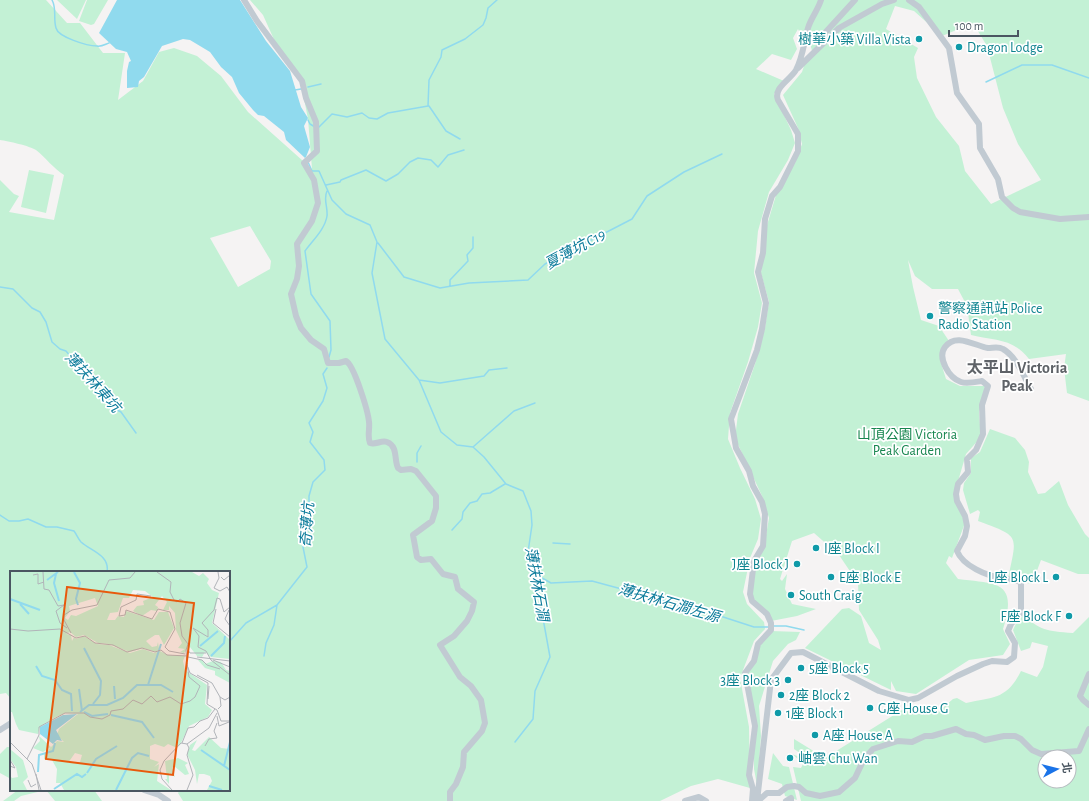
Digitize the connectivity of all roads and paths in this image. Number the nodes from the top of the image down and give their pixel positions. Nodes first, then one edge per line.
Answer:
1 (244, 0) edge
2 (821, 0) edge
3 (855, 0) edge
4 (894, 0) edge
5 (909, 0) edge
6 (806, 40) junction
7 (796, 71) junction
8 (1089, 217) edge
9 (1031, 389) dead end
10 (1089, 674) edge
11 (1089, 705) edge
12 (10, 724) edge
13 (1089, 729) edge
14 (0, 730) edge
15 (147, 791) edge
16 (168, 801) edge
17 (450, 801) edge
18 (685, 801) edge
19 (706, 801) edge
20 (752, 801) edge
21 (758, 801) edge
22 (786, 801) edge
23 (791, 801) edge

1 - 17 street
2 - 6 street
3 - 6 street
4 - 7 street
5 - 8 street
6 - 7 street
7 - 20 street
9 - 21 street
10 - 11 street
12 - 14 street
13 - 21 street
15 - 16 street
18 - 19 street
22 - 23 street

